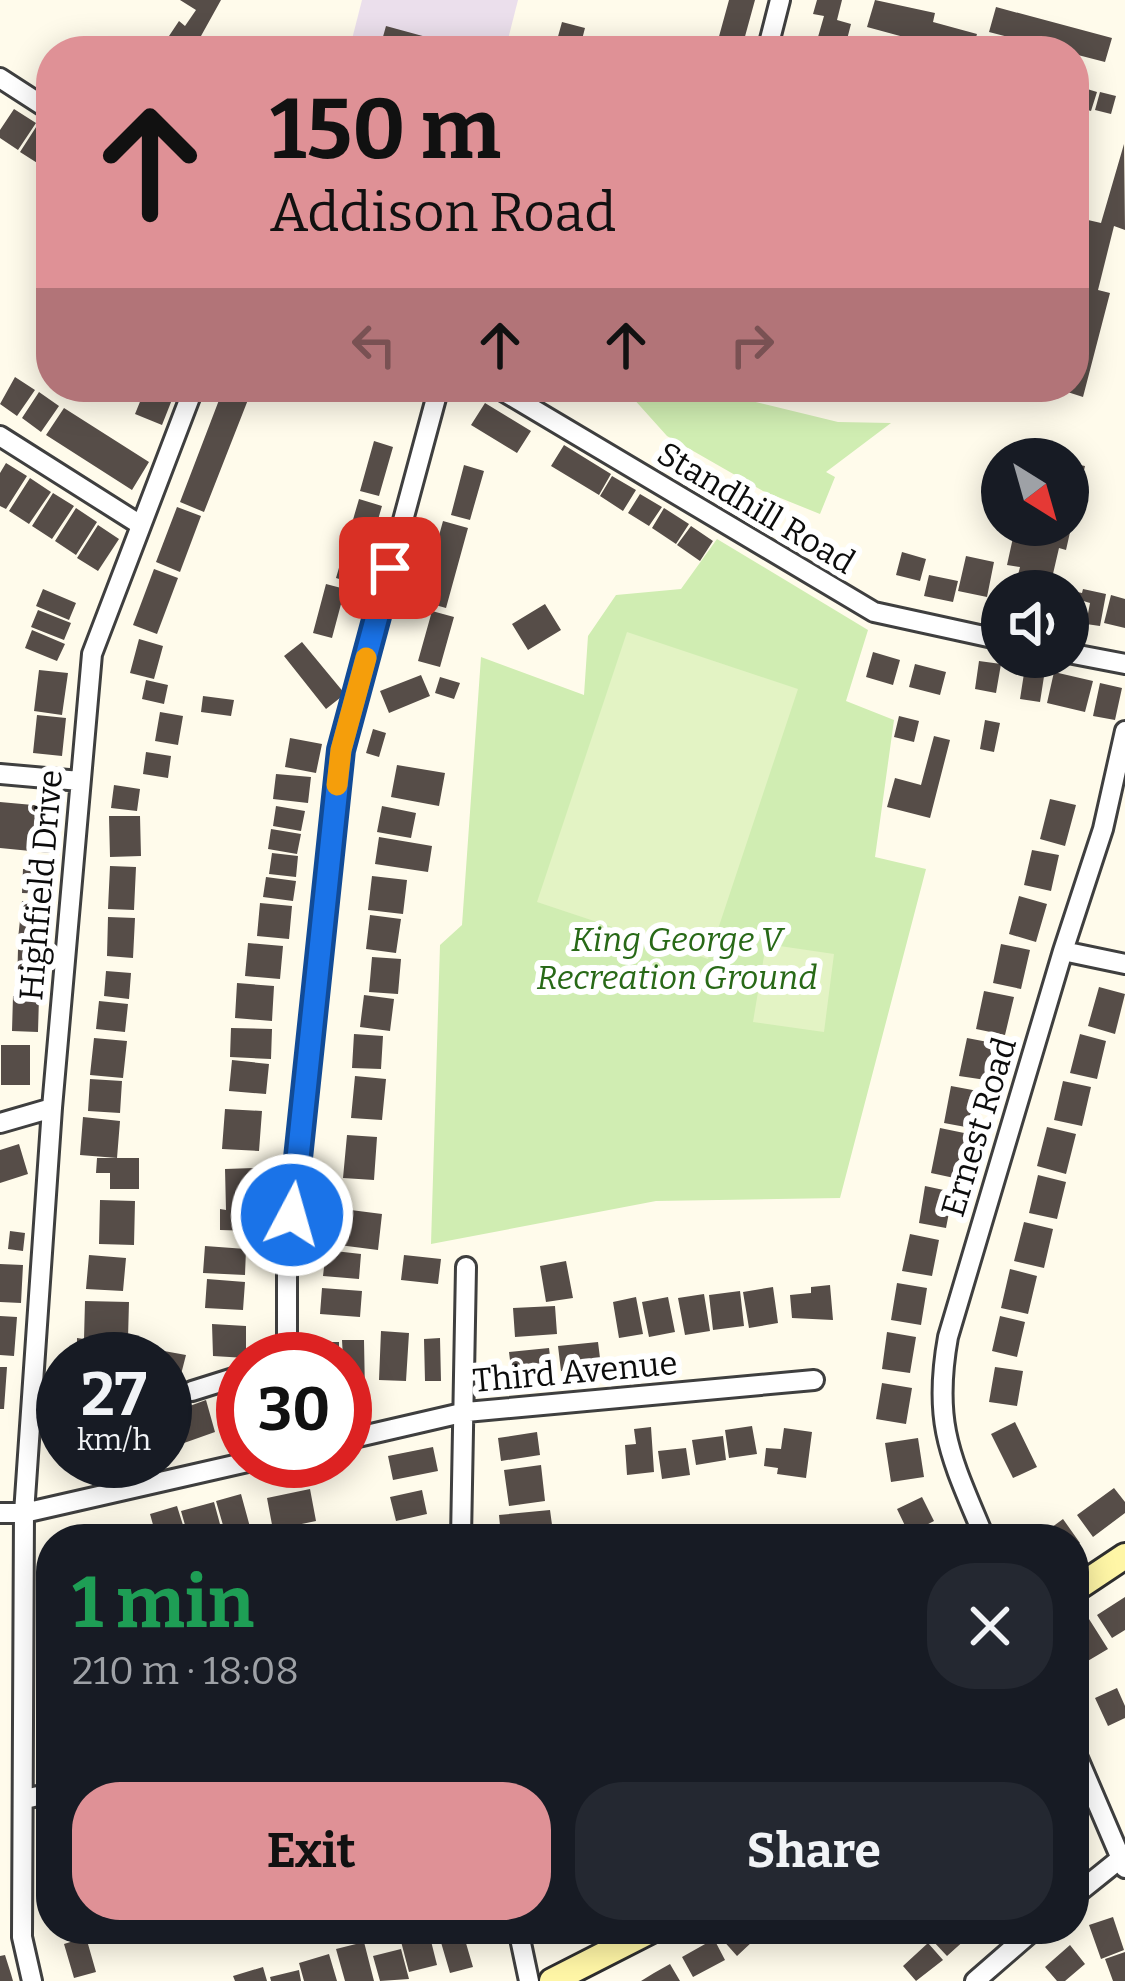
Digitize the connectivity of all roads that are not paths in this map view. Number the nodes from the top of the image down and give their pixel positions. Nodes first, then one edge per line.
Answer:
1 (780, 0) edge
2 (771, 36) edge
3 (0, 78) edge
4 (36, 102) edge
5 (188, 402) edge
6 (436, 402) edge
7 (521, 402) edge
8 (0, 436) edge
9 (139, 524) junction
10 (981, 635) edge
11 (1089, 657) edge
12 (1125, 664) edge
13 (1125, 731) edge
14 (0, 774) edge
15 (80, 781) junction
16 (1063, 951) junction
17 (1125, 964) edge
18 (52, 1108) junction
19 (0, 1123) edge
20 (466, 1267) dead end
21 (287, 1332) edge
22 (814, 1380) dead end
23 (216, 1384) edge
24 (192, 1391) dead end
25 (466, 1412) junction
26 (372, 1434) edge
27 (216, 1469) edge
28 (0, 1513) edge
29 (24, 1513) junction
30 (462, 1524) edge
31 (979, 1524) edge
32 (1125, 1556) edge
33 (1089, 1580) edge
34 (1089, 1783) edge
35 (36, 1797) edge
36 (26, 1799) junction
37 (1124, 1860) edge
38 (1089, 1885) edge
39 (521, 1944) edge
40 (625, 1944) edge
41 (1017, 1944) edge
42 (32, 1981) edge
43 (529, 1981) edge
44 (552, 1981) edge
45 (974, 1981) edge

1 - 2 street
3 - 4 street
5 - 9 street, Highfield Drive
6 - 21 street
7 - 10 street, Standhill Road
8 - 9 street
9 - 15 street, Highfield Drive
11 - 12 street
13 - 16 street, Ernest Road
14 - 15 street
15 - 18 street, Highfield Drive
16 - 17 street
16 - 31 street, Ernest Road
18 - 19 street
18 - 29 street, Highfield Drive
20 - 25 street
22 - 25 street, Third Avenue
23 - 24 street
25 - 26 street, Third Avenue
25 - 30 street
27 - 29 street
28 - 29 street
29 - 36 street, Highfield Drive
32 - 33 street
34 - 37 street
35 - 36 street
36 - 42 street, Highfield Drive
37 - 38 street
39 - 43 street
40 - 44 street
41 - 45 street

